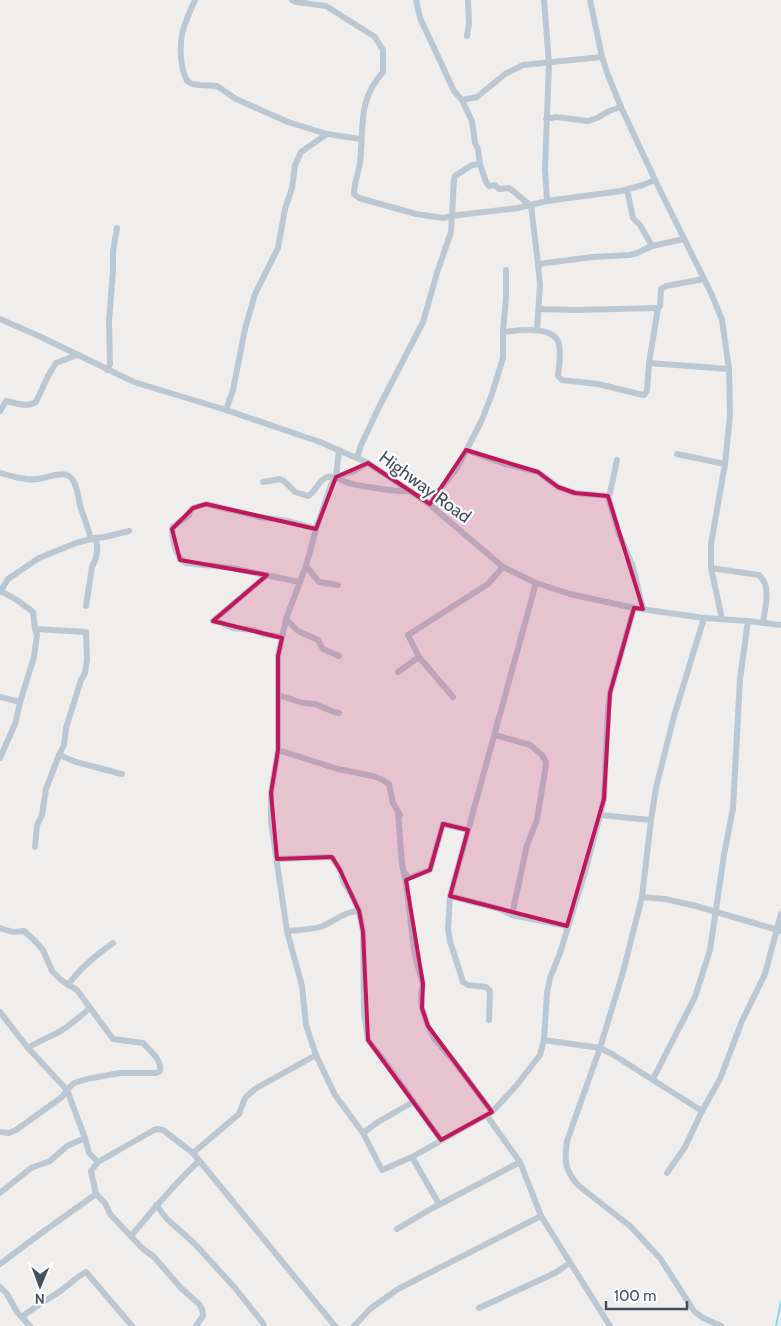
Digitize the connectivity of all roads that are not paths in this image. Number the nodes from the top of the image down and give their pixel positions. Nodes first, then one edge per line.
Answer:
1 (195, 0) edge
2 (292, 0) edge
3 (416, 0) edge
4 (468, 0) edge
5 (544, 0) edge
6 (590, 0) edge
7 (468, 36) dead end
8 (602, 57) junction
9 (549, 63) junction
10 (462, 100) junction
11 (621, 107) junction
12 (546, 119) junction
13 (327, 134) junction
14 (361, 139) junction
15 (480, 164) junction
16 (655, 180) junction
17 (627, 190) junction
18 (547, 201) junction
19 (531, 205) junction
20 (452, 217) junction
21 (118, 228) dead end
22 (684, 239) junction
23 (652, 246) junction
24 (538, 264) junction
25 (506, 270) dead end
26 (704, 279) junction
27 (658, 308) junction
28 (539, 309) junction
29 (0, 319) edge
30 (537, 330) junction
31 (503, 332) junction
32 (78, 355) junction
33 (649, 363) junction
34 (729, 369) junction
35 (107, 370) junction
36 (0, 410) edge
37 (226, 410) junction
38 (339, 450) junction
39 (466, 450) junction
40 (676, 454) dead end
41 (357, 458) junction
42 (616, 460) dead end
43 (368, 463) junction
44 (725, 464) junction
45 (0, 472) edge
46 (336, 478) junction
47 (263, 482) dead end
48 (412, 491) junction
49 (608, 496) junction
50 (429, 504) junction
51 (316, 530) junction
52 (128, 531) dead end
53 (93, 538) junction
54 (306, 566) junction
55 (503, 567) junction
56 (711, 568) junction
57 (267, 575) junction
58 (300, 582) junction
59 (536, 583) junction
60 (338, 585) dead end
61 (0, 592) edge
62 (86, 606) dead end
63 (634, 608) junction
64 (643, 609) junction
65 (704, 618) junction
66 (286, 619) junction
67 (722, 619) junction
68 (748, 621) junction
69 (763, 623) junction
70 (781, 625) edge
71 (36, 629) junction
72 (282, 637) junction
73 (339, 656) dead end
74 (419, 657) junction
75 (398, 672) dead end
76 (278, 695) junction
77 (0, 697) edge
78 (453, 697) dead end
79 (20, 702) junction
80 (339, 713) dead end
81 (495, 735) junction
82 (278, 750) junction
83 (59, 755) junction
84 (0, 758) edge
85 (122, 774) dead end
86 (398, 812) junction
87 (600, 815) junction
88 (651, 820) junction
89 (468, 830) junction
90 (35, 847) dead end
91 (277, 859) junction
92 (450, 896) junction
93 (642, 897) junction
94 (359, 911) junction
95 (716, 912) junction
96 (781, 914) edge
97 (512, 915) junction
98 (567, 926) junction
99 (0, 928) edge
100 (287, 931) junction
101 (779, 931) edge
102 (114, 944) dead end
103 (68, 984) junction
104 (90, 1008) junction
105 (0, 1012) edge
106 (489, 1020) dead end
107 (544, 1040) junction
108 (28, 1048) junction
109 (600, 1048) junction
110 (316, 1055) junction
111 (653, 1079) junction
112 (67, 1090) junction
113 (414, 1102) junction
114 (702, 1111) junction
115 (489, 1114) junction
116 (0, 1132) edge
117 (363, 1133) junction
118 (85, 1138) junction
119 (441, 1140) junction
120 (192, 1153) junction
121 (412, 1157) junction
122 (199, 1161) junction
123 (98, 1162) junction
124 (520, 1162) junction
125 (667, 1173) dead end
126 (0, 1193) edge
127 (96, 1194) junction
128 (439, 1204) junction
129 (156, 1205) junction
130 (541, 1216) junction
131 (396, 1229) dead end
132 (131, 1236) junction
133 (570, 1263) junction
134 (0, 1264) edge
135 (0, 1287) edge
136 (479, 1308) dead end
137 (22, 1317) junction
138 (30, 1326) edge
139 (132, 1326) edge
140 (196, 1326) edge
141 (264, 1326) edge
142 (335, 1326) edge
143 (354, 1326) edge
144 (610, 1326) edge
145 (721, 1326) edge

1 - 13 street
2 - 14 street
3 - 10 street
4 - 7 street
5 - 9 street
6 - 8 street
8 - 9 street
8 - 11 street
9 - 10 street
9 - 12 street
10 - 15 street
11 - 12 street
11 - 16 street
12 - 18 street
13 - 14 street
13 - 37 street
14 - 20 street
15 - 19 street
15 - 20 street
16 - 17 street
16 - 22 street
17 - 18 street
17 - 23 street
18 - 19 street
19 - 20 street
19 - 24 street
20 - 41 street
21 - 35 street
22 - 23 street
22 - 26 street
23 - 24 street
24 - 28 street
25 - 31 street
26 - 27 street
26 - 34 street
27 - 28 street
27 - 33 street
28 - 30 street
29 - 32 street, Highway Road
30 - 31 street
30 - 33 street
31 - 39 street
32 - 35 street, Highway Road
32 - 36 street
33 - 34 street
34 - 44 street
35 - 37 street, Highway Road
37 - 38 street, Highway Road
38 - 41 street, Highway Road
38 - 46 street
39 - 49 street
39 - 50 street
40 - 44 street
41 - 43 street, Highway Road
42 - 49 street
43 - 46 street
43 - 48 street, Highway Road
44 - 56 street
45 - 53 street
46 - 47 street
46 - 48 street
46 - 51 street
48 - 50 street, Highway Road
49 - 64 street
50 - 55 street, Highway Road
51 - 54 street
51 - 57 street
52 - 53 street
53 - 61 street
53 - 62 street
54 - 58 street
54 - 60 street
55 - 59 street, Highway Road
55 - 74 street
56 - 67 street
56 - 69 street
57 - 58 street
57 - 72 street
58 - 66 street
59 - 63 street, Highway Road
59 - 81 street
61 - 71 street
63 - 64 street, Highway Road
63 - 87 street
64 - 65 street, Highway Road
65 - 67 street, Highway Road
65 - 88 street
66 - 72 street
66 - 73 street
67 - 68 street, Highway Road
68 - 69 street, Highway Road
68 - 95 street
69 - 70 street, Highway Road
71 - 79 street
71 - 83 street
72 - 76 street
74 - 75 street
74 - 78 street
76 - 80 street
76 - 82 street
77 - 79 street
79 - 84 street
81 - 89 street
81 - 97 street
82 - 86 street
82 - 91 street
83 - 85 street
83 - 90 street
86 - 89 street
86 - 115 street
87 - 88 street
87 - 98 street
88 - 93 street
89 - 92 street
91 - 94 street
91 - 100 street
92 - 97 street
92 - 106 street
93 - 95 street
93 - 109 street
94 - 100 street
94 - 113 street
95 - 101 street
95 - 111 street
96 - 101 street
97 - 98 street
98 - 107 street
99 - 103 street
100 - 110 street
101 - 114 street
102 - 103 street
103 - 104 street
104 - 108 street
104 - 112 street
105 - 108 street
107 - 109 street
107 - 115 street
108 - 112 street
109 - 111 street
109 - 145 street
110 - 117 street
110 - 120 street
111 - 114 street
112 - 116 street
112 - 118 street
113 - 117 street
113 - 119 street
114 - 125 street
115 - 119 street
115 - 124 street
117 - 121 street
118 - 123 street
118 - 126 street
119 - 121 street
120 - 122 street
120 - 123 street
121 - 128 street
122 - 129 street
122 - 142 street
123 - 127 street
124 - 128 street
124 - 130 street
127 - 132 street
127 - 134 street
128 - 131 street
129 - 132 street
129 - 141 street
130 - 133 street
130 - 143 street
132 - 140 street
133 - 136 street
133 - 144 street
135 - 137 street
137 - 138 street
137 - 139 street

